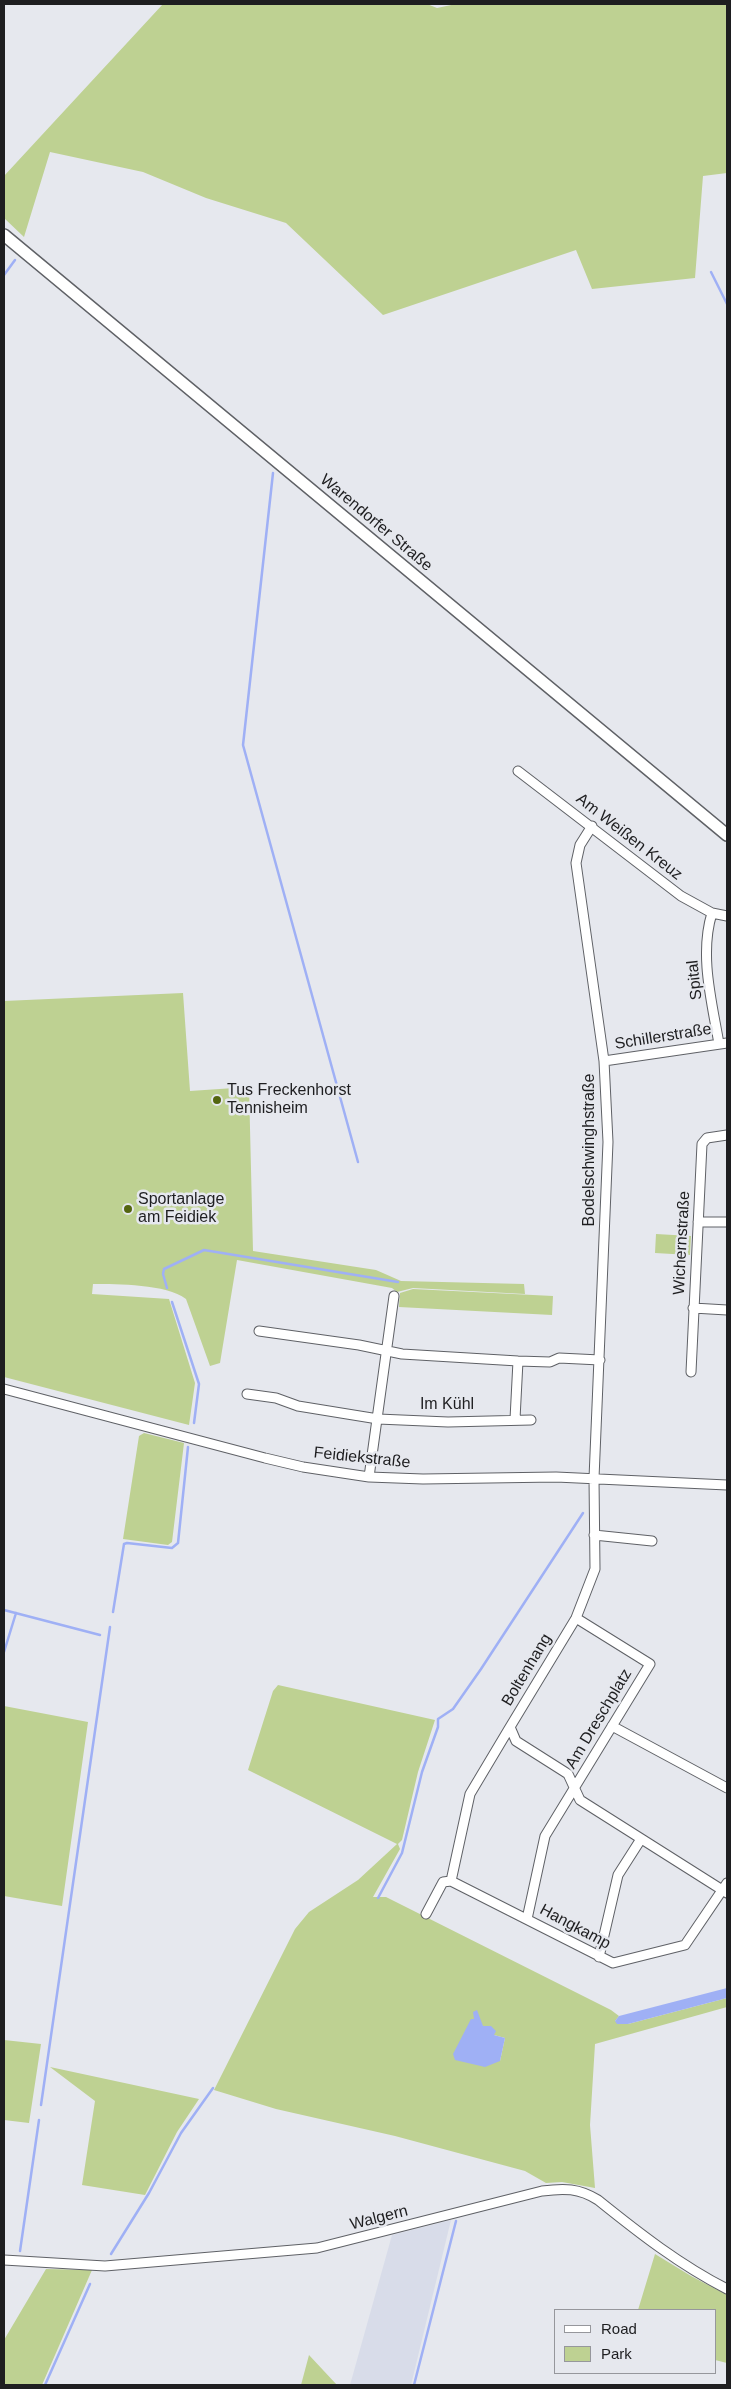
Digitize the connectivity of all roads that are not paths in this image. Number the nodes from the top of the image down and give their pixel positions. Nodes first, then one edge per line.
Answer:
1 (4, 235) edge
2 (518, 771) dead end
3 (592, 826) junction
4 (727, 835) edge
5 (712, 913) junction
6 (727, 916) edge
7 (723, 1043) edge
8 (604, 1061) junction
9 (727, 1135) edge
10 (698, 1222) junction
11 (727, 1222) edge
12 (394, 1296) dead end
13 (693, 1308) junction
14 (727, 1310) edge
15 (259, 1331) dead end
16 (388, 1351) junction
17 (600, 1360) junction
18 (518, 1362) junction
19 (691, 1372) dead end
20 (4, 1389) edge
21 (247, 1394) dead end
22 (378, 1419) junction
23 (515, 1419) junction
24 (531, 1420) dead end
25 (369, 1477) junction
26 (594, 1478) junction
27 (727, 1485) edge
28 (594, 1535) junction
29 (652, 1541) dead end
30 (576, 1618) junction
31 (612, 1726) junction
32 (510, 1727) junction
33 (574, 1787) junction
34 (727, 1788) edge
35 (641, 1839) junction
36 (451, 1881) junction
37 (726, 1889) edge
38 (426, 1914) dead end
39 (527, 1919) junction
40 (599, 1957) junction
41 (4, 2260) edge
42 (727, 2289) edge

1 - 4 main road, Warendorfer Straße
2 - 3 street, Am Weißen Kreuz
3 - 5 street, Am Weißen Kreuz
3 - 8 street, Bodelschwinghstraße
5 - 6 street, Am Weißen Kreuz
5 - 7 street, Spital
7 - 8 street, Schillerstraße
8 - 17 street, Bodelschwinghstraße
9 - 10 street, Wichernstraße
10 - 11 street
10 - 13 street, Wichernstraße
12 - 16 street
13 - 14 street
13 - 19 street, Wichernstraße
15 - 16 street
16 - 18 street
16 - 22 street
17 - 18 street
17 - 26 street, Bodelschwinghstraße
18 - 23 street
20 - 25 street, Feidiekstraße
21 - 22 street, Im Kühl
22 - 23 street, Im Kühl
22 - 25 street
23 - 24 street, Im Kühl
25 - 26 street, Feidiekstraße
26 - 27 street, Feidiekstraße
26 - 28 street, Boltenhang
28 - 29 street
28 - 30 street, Boltenhang
30 - 31 street, Am Dreschplatz
30 - 32 street, Boltenhang
31 - 33 street, Am Dreschplatz
31 - 34 street
32 - 33 street, Boltenhang
32 - 36 street
33 - 35 street, Boltenhang
33 - 39 street, Am Dreschplatz
35 - 37 street, Boltenhang
35 - 40 street
36 - 38 street
36 - 39 street, Hangkamp
37 - 40 street, Hangkamp
39 - 40 street, Hangkamp
41 - 42 street, Walgern

